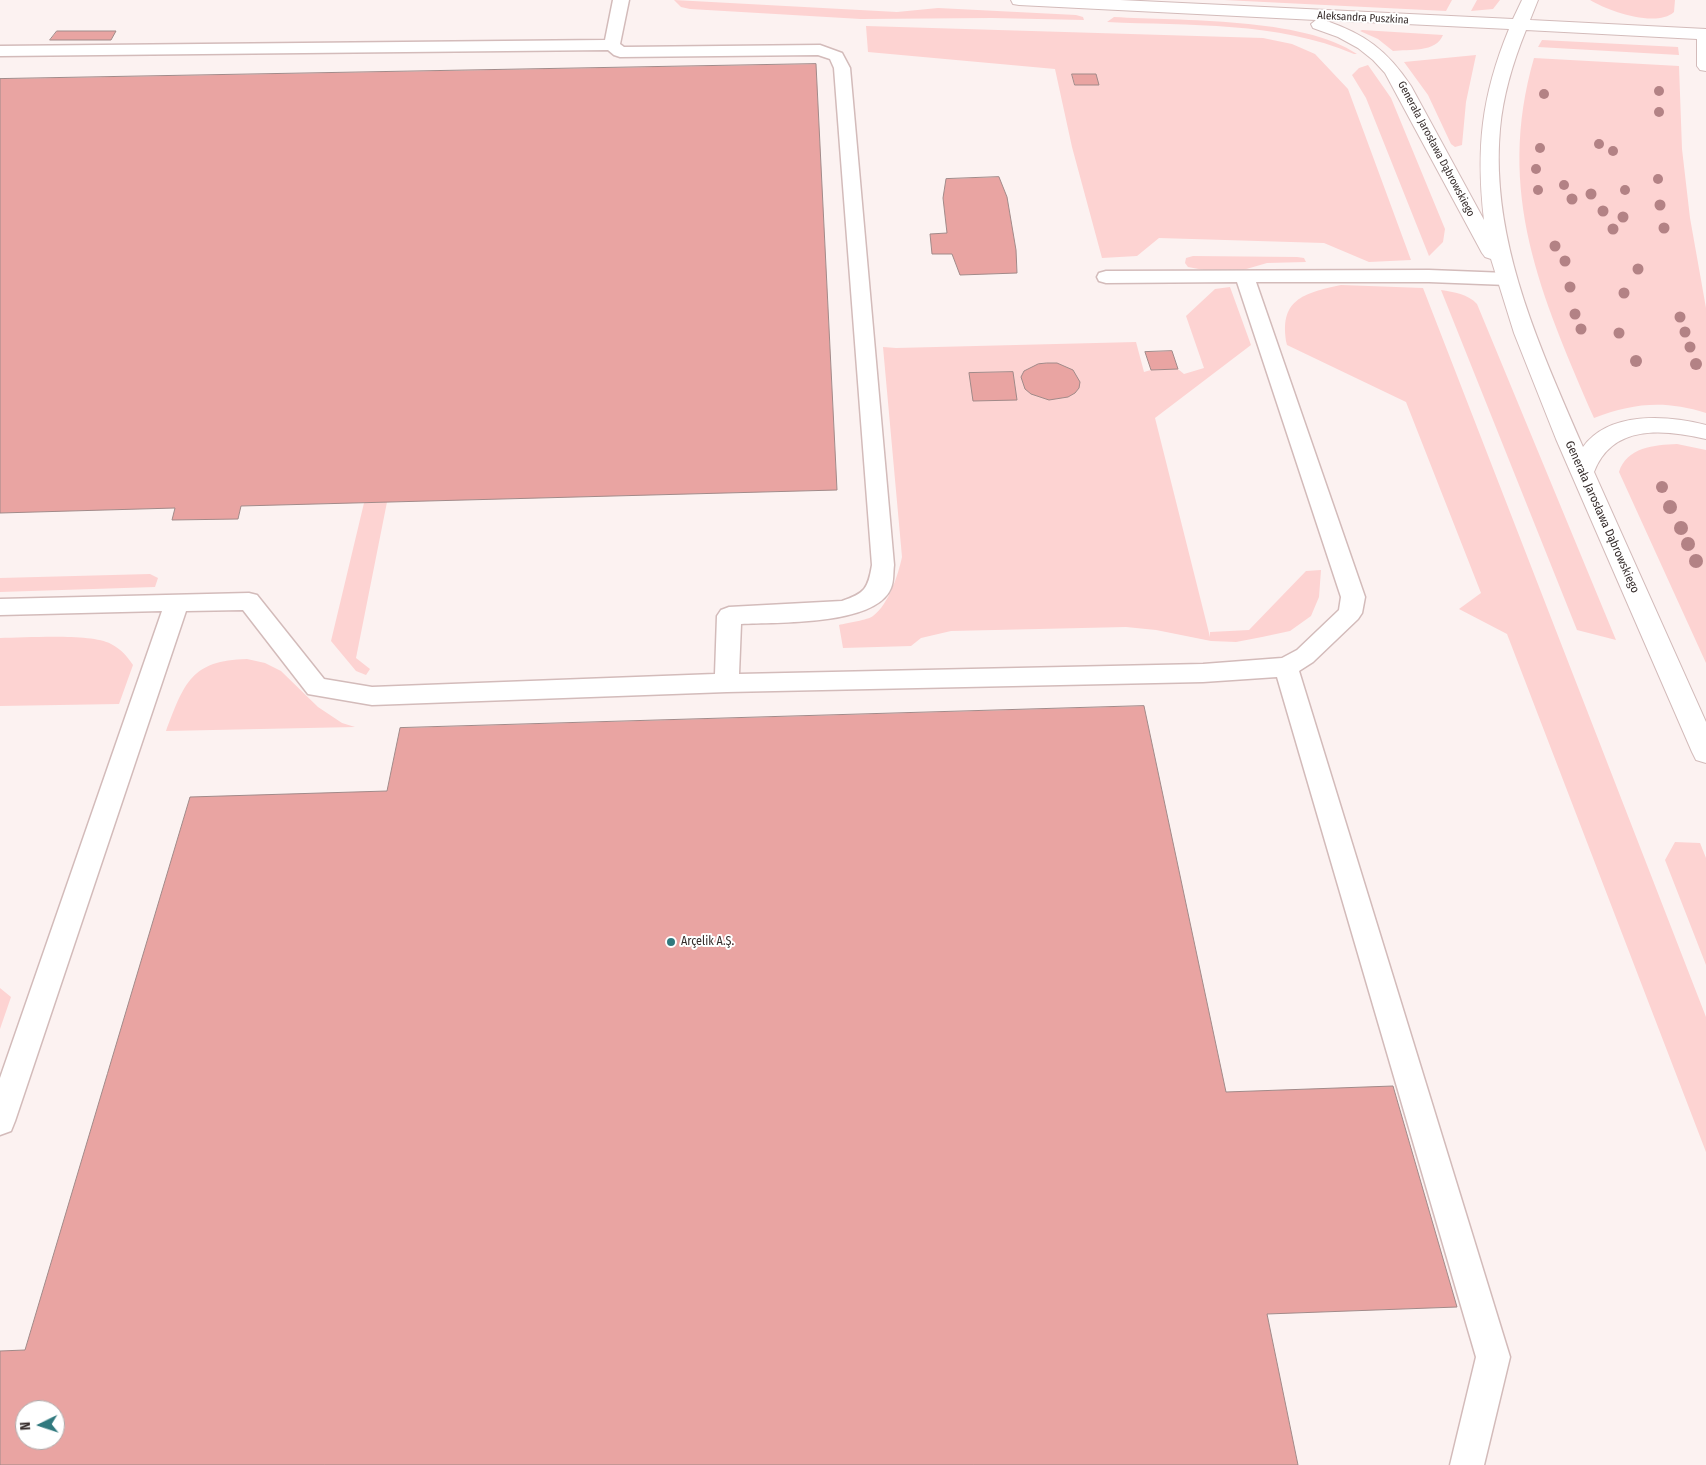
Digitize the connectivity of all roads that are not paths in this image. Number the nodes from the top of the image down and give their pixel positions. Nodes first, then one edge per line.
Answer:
1 (621, 0) edge
2 (1019, 0) edge
3 (1530, 0) edge
4 (1292, 14) junction
5 (1518, 26) junction
6 (1706, 35) edge
7 (612, 45) junction
8 (0, 51) edge
9 (1706, 66) edge
10 (1106, 277) dead end
11 (1245, 278) junction
12 (1507, 279) junction
13 (1706, 432) edge
14 (1582, 472) junction
15 (177, 603) junction
16 (0, 606) edge
17 (1286, 667) junction
18 (727, 683) junction
19 (1706, 752) edge
20 (0, 1121) edge
21 (1467, 1465) edge

1 - 7 lane
2 - 4 main road, Aleksandra Puszkina
3 - 5 main road, Generała Jarosława Dąbrowskiego
4 - 5 main road, Aleksandra Puszkina
4 - 12 main road, Generała Jarosława Dąbrowskiego
5 - 6 main road, Aleksandra Puszkina
5 - 12 main road, Generała Jarosława Dąbrowskiego
6 - 9 main road
7 - 8 lane
7 - 18 lane
10 - 11 lane
11 - 12 lane
11 - 17 lane
12 - 14 main road, Generała Jarosława Dąbrowskiego
13 - 14 main road
14 - 19 main road, Generała Jarosława Dąbrowskiego
15 - 16 lane
15 - 18 lane
15 - 20 lane
17 - 18 lane
17 - 21 lane

